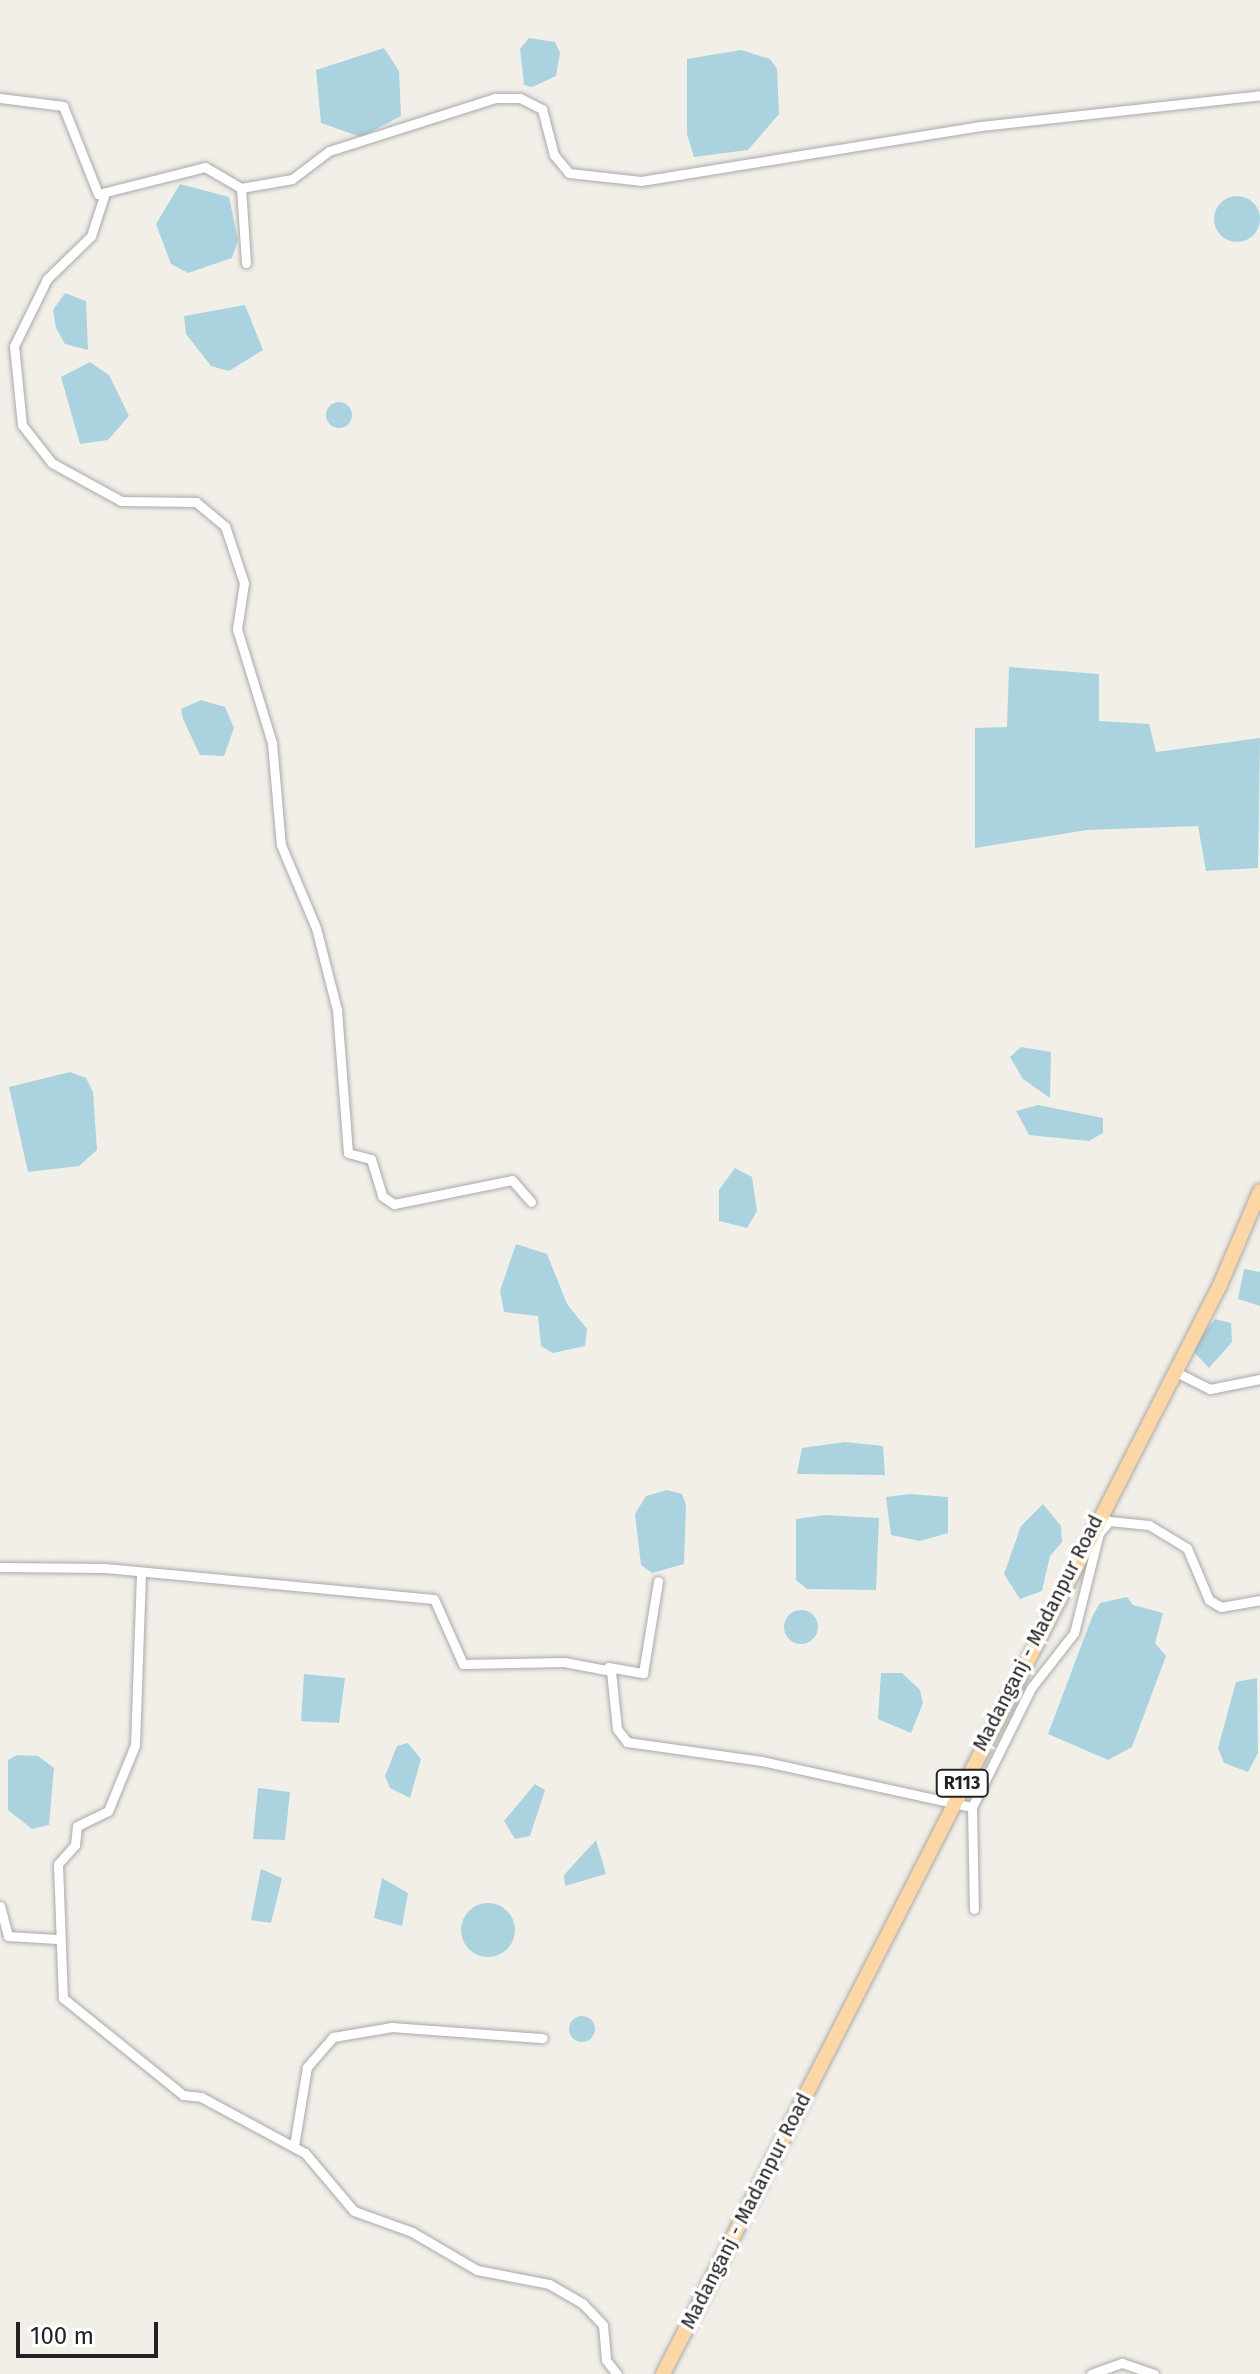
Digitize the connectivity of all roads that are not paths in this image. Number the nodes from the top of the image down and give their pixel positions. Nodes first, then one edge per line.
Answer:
1 (1260, 95) edge
2 (0, 98) edge
3 (241, 188) junction
4 (104, 196) junction
5 (246, 263) dead end
6 (1260, 1191) edge
7 (531, 1202) dead end
8 (1174, 1371) junction
9 (1260, 1379) edge
10 (0, 1567) edge
11 (141, 1573) junction
12 (658, 1581) dead end
13 (1260, 1600) edge
14 (606, 1667) junction
15 (953, 1800) junction
16 (972, 1807) junction
17 (0, 1906) edge
18 (974, 1909) dead end
19 (57, 1939) junction
20 (543, 2038) dead end
21 (294, 2146) junction
22 (617, 2374) edge
23 (663, 2374) edge
24 (1091, 2374) edge
25 (1154, 2374) edge

1 - 3 street
2 - 4 street
3 - 4 street
3 - 5 street
4 - 7 street
6 - 8 main road, Madanganj - Madanpur Road / R113
8 - 9 street
8 - 15 main road, Madanganj - Madanpur Road / R113
10 - 11 street
11 - 14 street
11 - 19 street
12 - 14 street
13 - 16 street
14 - 15 street
15 - 16 street
15 - 23 main road, Madanganj - Madanpur Road / R113
16 - 18 street
17 - 19 street
19 - 21 street
20 - 21 street
21 - 22 street
24 - 25 street

